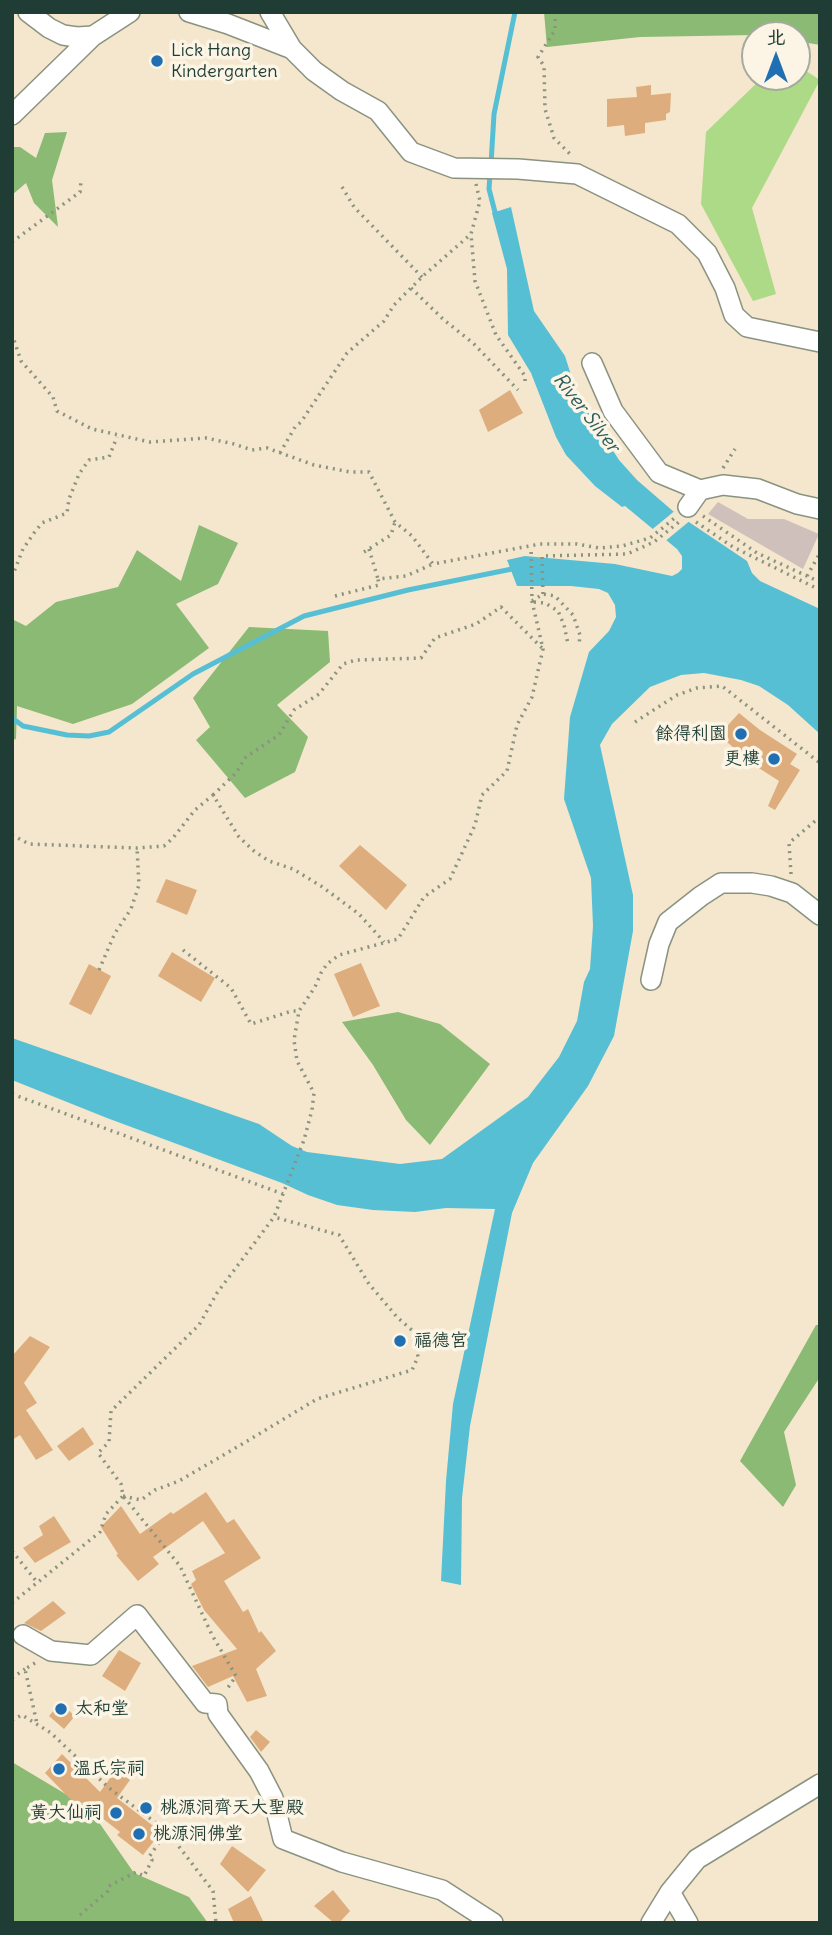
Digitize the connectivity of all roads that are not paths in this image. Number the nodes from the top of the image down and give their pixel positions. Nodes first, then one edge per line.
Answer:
1 (29, 12) edge
2 (130, 12) edge
3 (189, 12) edge
4 (270, 12) edge
5 (234, 18) edge
6 (49, 28) junction
7 (93, 36) junction
8 (292, 49) junction
9 (52, 76) junction
10 (12, 115) edge
11 (820, 342) edge
12 (592, 363) dead end
13 (820, 509) edge
14 (820, 915) edge
15 (651, 980) dead end
16 (23, 1635) dead end
17 (820, 1784) edge
18 (670, 1892) junction
19 (493, 1923) edge
20 (650, 1923) edge
21 (688, 1923) edge

1 - 6 street
2 - 7 street
3 - 5 street
4 - 8 street
5 - 8 street
6 - 7 street
6 - 9 street
7 - 9 street
8 - 11 street
9 - 10 street
12 - 13 street
14 - 15 street
16 - 19 street
17 - 18 street
18 - 20 street
18 - 21 street

